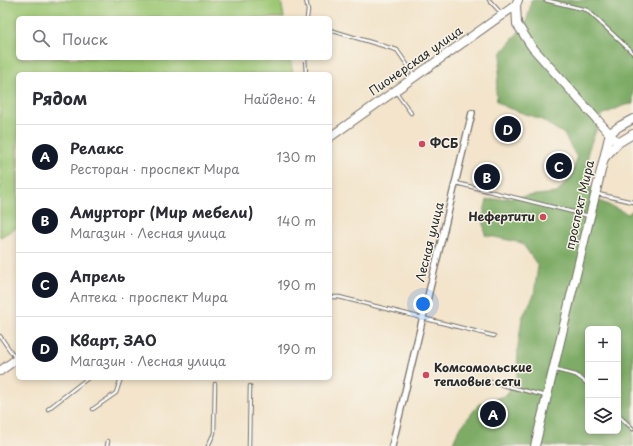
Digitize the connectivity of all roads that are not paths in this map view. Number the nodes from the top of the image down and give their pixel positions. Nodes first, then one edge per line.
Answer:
1 (306, 0) edge
2 (489, 0) edge
3 (545, 0) edge
4 (517, 3) edge
5 (502, 15) junction
6 (307, 16) edge
7 (332, 31) edge
8 (633, 53) edge
9 (305, 60) edge
10 (306, 72) edge
11 (416, 76) junction
12 (395, 91) junction
13 (411, 113) dead end
14 (472, 113) dead end
15 (633, 119) edge
16 (610, 133) junction
17 (633, 134) edge
18 (332, 136) edge
19 (618, 142) junction
20 (604, 159) junction
21 (456, 183) junction
22 (596, 193) junction
23 (633, 202) edge
24 (590, 216) junction
25 (332, 297) edge
26 (423, 318) junction
27 (0, 336) edge
28 (494, 336) dead end
29 (16, 357) edge
30 (16, 359) edge
31 (553, 369) junction
32 (0, 371) edge
33 (85, 380) edge
34 (120, 380) edge
35 (483, 380) dead end
36 (585, 382) edge
37 (215, 384) dead end
38 (250, 386) dead end
39 (547, 396) junction
40 (48, 409) dead end
41 (94, 409) dead end
42 (621, 418) edge
43 (633, 429) edge
44 (108, 441) dead end
45 (107, 446) edge
46 (208, 446) edge
47 (249, 446) edge
48 (392, 446) edge
49 (535, 446) edge

1 - 6 lane
2 - 5 lane
3 - 8 lane
4 - 5 street, Пионерская улица
4 - 16 street
5 - 11 street, Пионерская улица
7 - 11 lane
9 - 10 lane
11 - 12 street, Пионерская улица
12 - 13 lane
12 - 18 street, Пионерская улица
14 - 21 street, Лесная улица
15 - 16 street
16 - 19 street
16 - 20 street, проспект Мира
17 - 19 street
19 - 20 street
20 - 22 street, проспект Мира
21 - 24 lane
21 - 26 street, Лесная улица
22 - 23 lane
22 - 24 street, проспект Мира
24 - 31 street, проспект Мира
25 - 26 lane
26 - 28 lane
26 - 48 street, Лесная улица
27 - 29 lane
30 - 32 street
31 - 36 lane
31 - 39 street, проспект Мира
33 - 40 lane
34 - 41 lane
35 - 39 lane
37 - 46 lane
38 - 47 lane
39 - 49 street, проспект Мира
42 - 43 lane
44 - 45 lane

